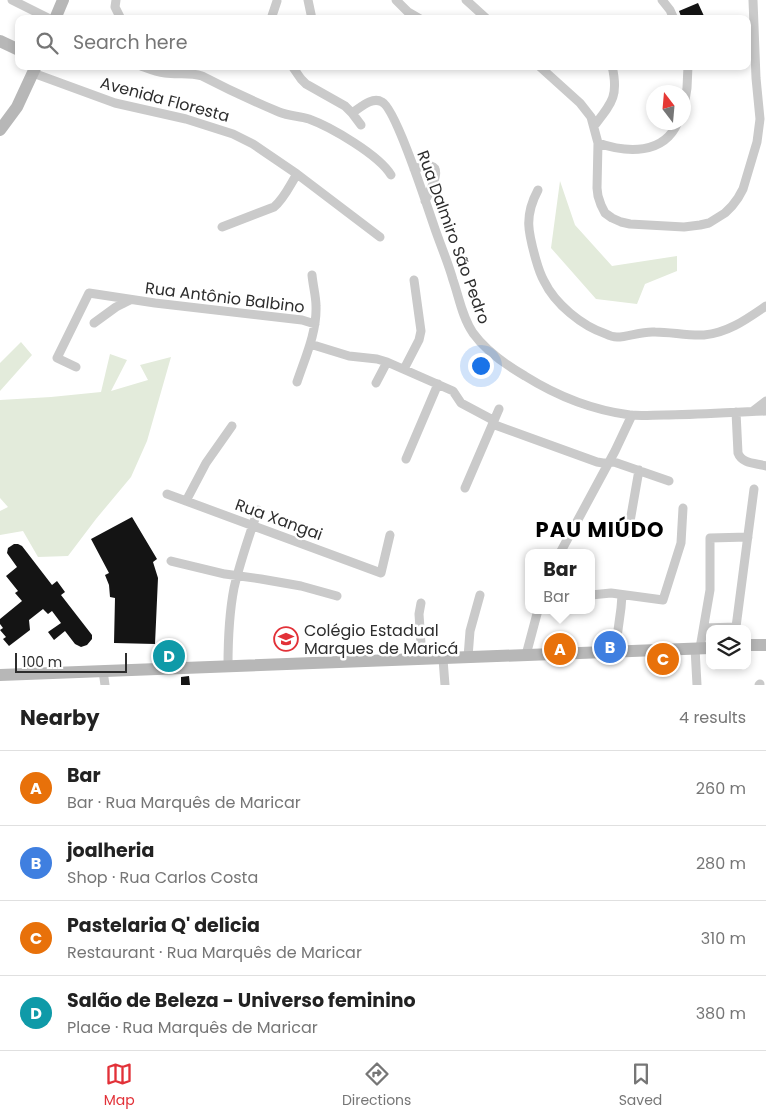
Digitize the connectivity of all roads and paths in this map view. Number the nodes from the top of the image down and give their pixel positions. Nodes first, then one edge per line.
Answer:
1 (12, 0) edge
2 (63, 0) edge
3 (116, 0) edge
4 (308, 0) edge
5 (396, 0) edge
6 (466, 0) edge
7 (662, 0) edge
8 (753, 0) edge
9 (277, 1) edge
10 (42, 15) edge
11 (57, 15) edge
12 (119, 15) edge
13 (272, 15) edge
14 (311, 15) edge
15 (413, 15) edge
16 (483, 15) edge
17 (672, 15) edge
18 (0, 41) edge
19 (15, 48) edge
20 (35, 70) edge
21 (152, 70) edge
22 (191, 70) edge
23 (295, 70) edge
24 (543, 70) edge
25 (613, 70) edge
26 (688, 70) edge
27 (687, 85) edge
28 (352, 113) junction
29 (760, 119) junction
30 (361, 125) dead end
31 (594, 126) junction
32 (0, 130) edge
33 (673, 130) edge
34 (766, 130) edge
35 (598, 143) junction
36 (414, 168) junction
37 (297, 174) junction
38 (391, 175) dead end
39 (538, 190) dead end
40 (425, 202) junction
41 (222, 227) dead end
42 (380, 237) dead end
43 (312, 276) dead end
44 (414, 280) dead end
45 (130, 300) junction
46 (766, 306) edge
47 (94, 323) dead end
48 (315, 324) junction
49 (310, 344) junction
50 (387, 362) junction
51 (76, 367) dead end
52 (404, 369) junction
53 (297, 382) dead end
54 (376, 383) dead end
55 (438, 384) junction
56 (766, 401) edge
57 (499, 409) dead end
58 (753, 411) junction
59 (766, 411) edge
60 (736, 412) junction
61 (632, 415) junction
62 (493, 422) junction
63 (232, 426) dead end
64 (406, 458) dead end
65 (608, 462) junction
66 (766, 466) edge
67 (638, 470) junction
68 (669, 481) dead end
69 (464, 488) dead end
70 (754, 489) dead end
71 (167, 494) dead end
72 (186, 501) junction
73 (683, 508) dead end
74 (258, 510) dead end
75 (253, 526) junction
76 (628, 533) dead end
77 (390, 535) dead end
78 (748, 537) junction
79 (562, 549) edge
80 (171, 561) dead end
81 (237, 576) junction
82 (595, 594) edge
83 (622, 594) junction
84 (480, 595) dead end
85 (337, 596) dead end
86 (420, 603) dead end
87 (537, 614) edge
88 (704, 628) junction
89 (766, 645) edge
90 (751, 646) edge
91 (702, 648) edge
92 (615, 652) junction
93 (526, 655) junction
94 (468, 657) junction
95 (422, 659) junction
96 (443, 659) junction
97 (228, 666) junction
98 (103, 671) junction
99 (0, 675) edge
100 (105, 685) edge
101 (446, 685) edge
102 (696, 685) edge

1 - 10 street
2 - 11 main road
3 - 12 street
4 - 14 street
5 - 15 street
6 - 16 street
7 - 17 street
8 - 29 street
9 - 13 street
18 - 19 main road
20 - 32 main road
20 - 37 street, Avenida Floresta
21 - 22 street
22 - 38 street
23 - 28 street
24 - 31 street
25 - 31 street
26 - 27 street
28 - 30 street
28 - 36 street, Rua Dalmiro São Pedro
29 - 34 street
29 - 35 street
31 - 35 street
33 - 35 street
36 - 40 street, Rua Dalmiro São Pedro
36 - 40 street
37 - 41 street
37 - 42 street, Avenida Floresta
39 - 46 street
40 - 61 street, Rua Dalmiro São Pedro
43 - 48 street
44 - 52 street
45 - 47 street, Rua Antônio Balbino
45 - 48 street, Rua Antônio Balbino
45 - 51 street, Rua Antônio Balbino
48 - 49 street
49 - 50 street
49 - 53 street
50 - 52 street
50 - 54 street
52 - 55 street
55 - 62 street
55 - 64 street
56 - 58 street
57 - 62 street
58 - 59 street, Rua Dalmiro São Pedro
58 - 60 street, Rua Dalmiro São Pedro
60 - 61 street, Rua Dalmiro São Pedro
60 - 66 street
61 - 65 street
62 - 65 street
62 - 69 street
63 - 72 street
65 - 67 street
65 - 79 street
67 - 68 street
67 - 76 street
70 - 78 street
71 - 72 street, Rua Xangai
72 - 75 street, Rua Xangai
73 - 83 street
74 - 75 street
75 - 77 street, Rua Xangai
75 - 81 street
78 - 88 street
78 - 88 street
80 - 81 street
81 - 85 street
81 - 97 street
82 - 83 street
83 - 92 street
84 - 94 street
86 - 95 street
87 - 93 street
88 - 91 street
89 - 90 main road
91 - 92 main road
91 - 102 street
92 - 93 main road
93 - 94 main road
94 - 96 main road
95 - 96 main road
95 - 97 main road
96 - 101 street
97 - 98 main road
98 - 99 main road
98 - 100 street

